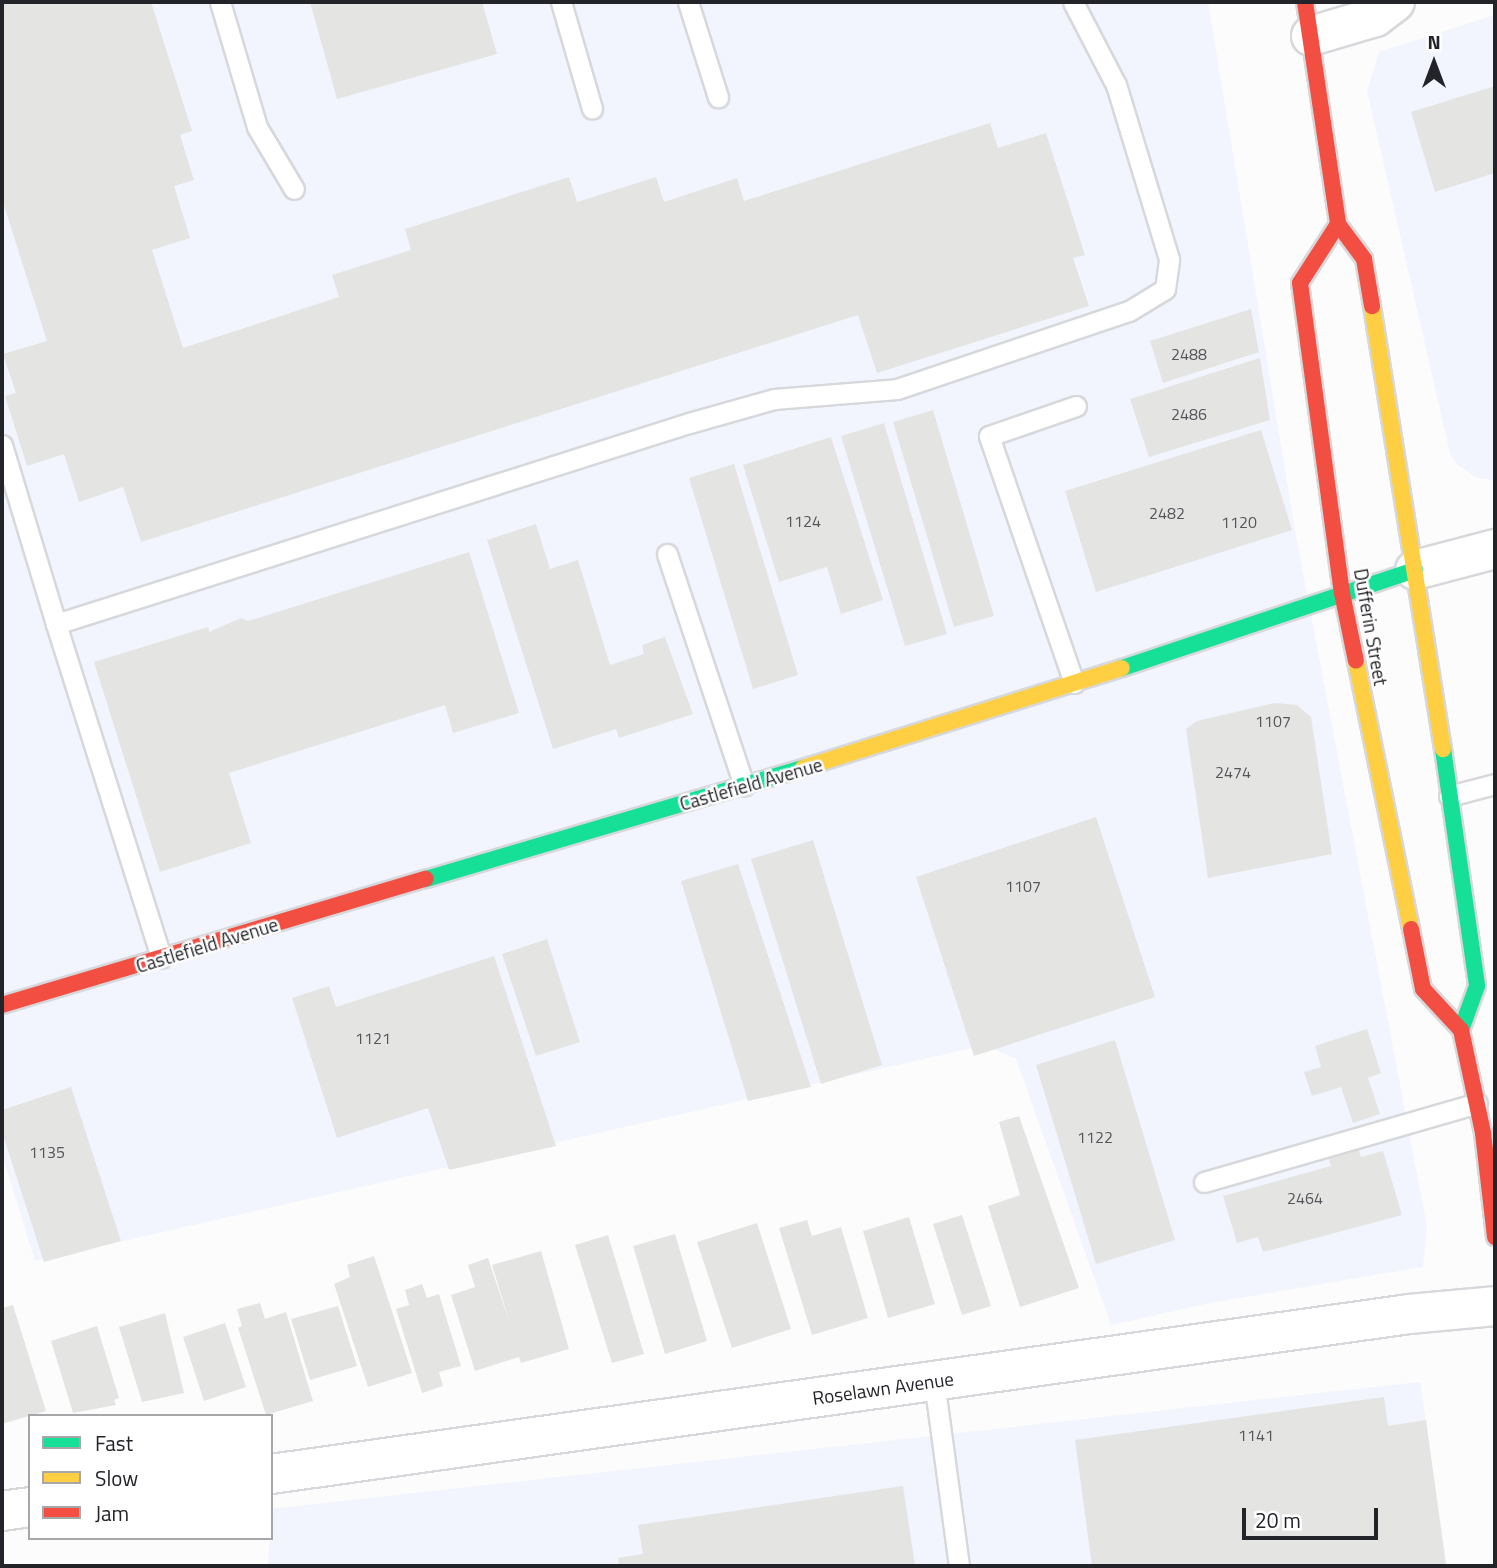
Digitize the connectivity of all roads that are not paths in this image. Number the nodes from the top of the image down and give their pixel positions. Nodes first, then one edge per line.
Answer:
1 (220, 2) edge
2 (561, 2) edge
3 (688, 2) edge
4 (1073, 2) edge
5 (1395, 2) edge
6 (1308, 19) edge
7 (718, 97) dead end
8 (592, 109) dead end
9 (294, 189) dead end
10 (1338, 224) junction
11 (1076, 406) dead end
12 (2, 445) edge
13 (1495, 549) edge
14 (667, 554) dead end
15 (1415, 570) junction
16 (1342, 593) junction
17 (56, 624) junction
18 (1074, 683) junction
19 (1495, 785) edge
20 (744, 786) junction
21 (1449, 796) junction
22 (161, 958) junction
23 (2, 1005) edge
24 (1461, 1030) junction
25 (1485, 1122) edge
26 (1204, 1182) dead end
27 (1495, 1237) edge
28 (1495, 1306) edge
29 (934, 1381) junction
30 (273, 1474) edge
31 (28, 1507) edge
32 (2, 1511) edge
33 (959, 1566) edge

1 - 9 lane
2 - 8 lane
3 - 7 lane
4 - 17 lane
5 - 6 street
6 - 10 main road
10 - 15 main road
10 - 16 main road, Dufferin Street
11 - 18 lane
12 - 17 lane
13 - 15 street, Castlefield Avenue
14 - 20 lane
15 - 16 main road, Castlefield Avenue
15 - 21 main road
16 - 18 main road, Castlefield Avenue
16 - 24 main road, Dufferin Street
17 - 22 lane
18 - 20 main road, Castlefield Avenue
19 - 21 lane
20 - 22 main road, Castlefield Avenue
21 - 24 main road
22 - 23 main road, Castlefield Avenue
24 - 25 main road
25 - 26 lane
25 - 27 main road
28 - 29 street, Roselawn Avenue
29 - 30 street, Roselawn Avenue
29 - 33 lane
31 - 32 street

